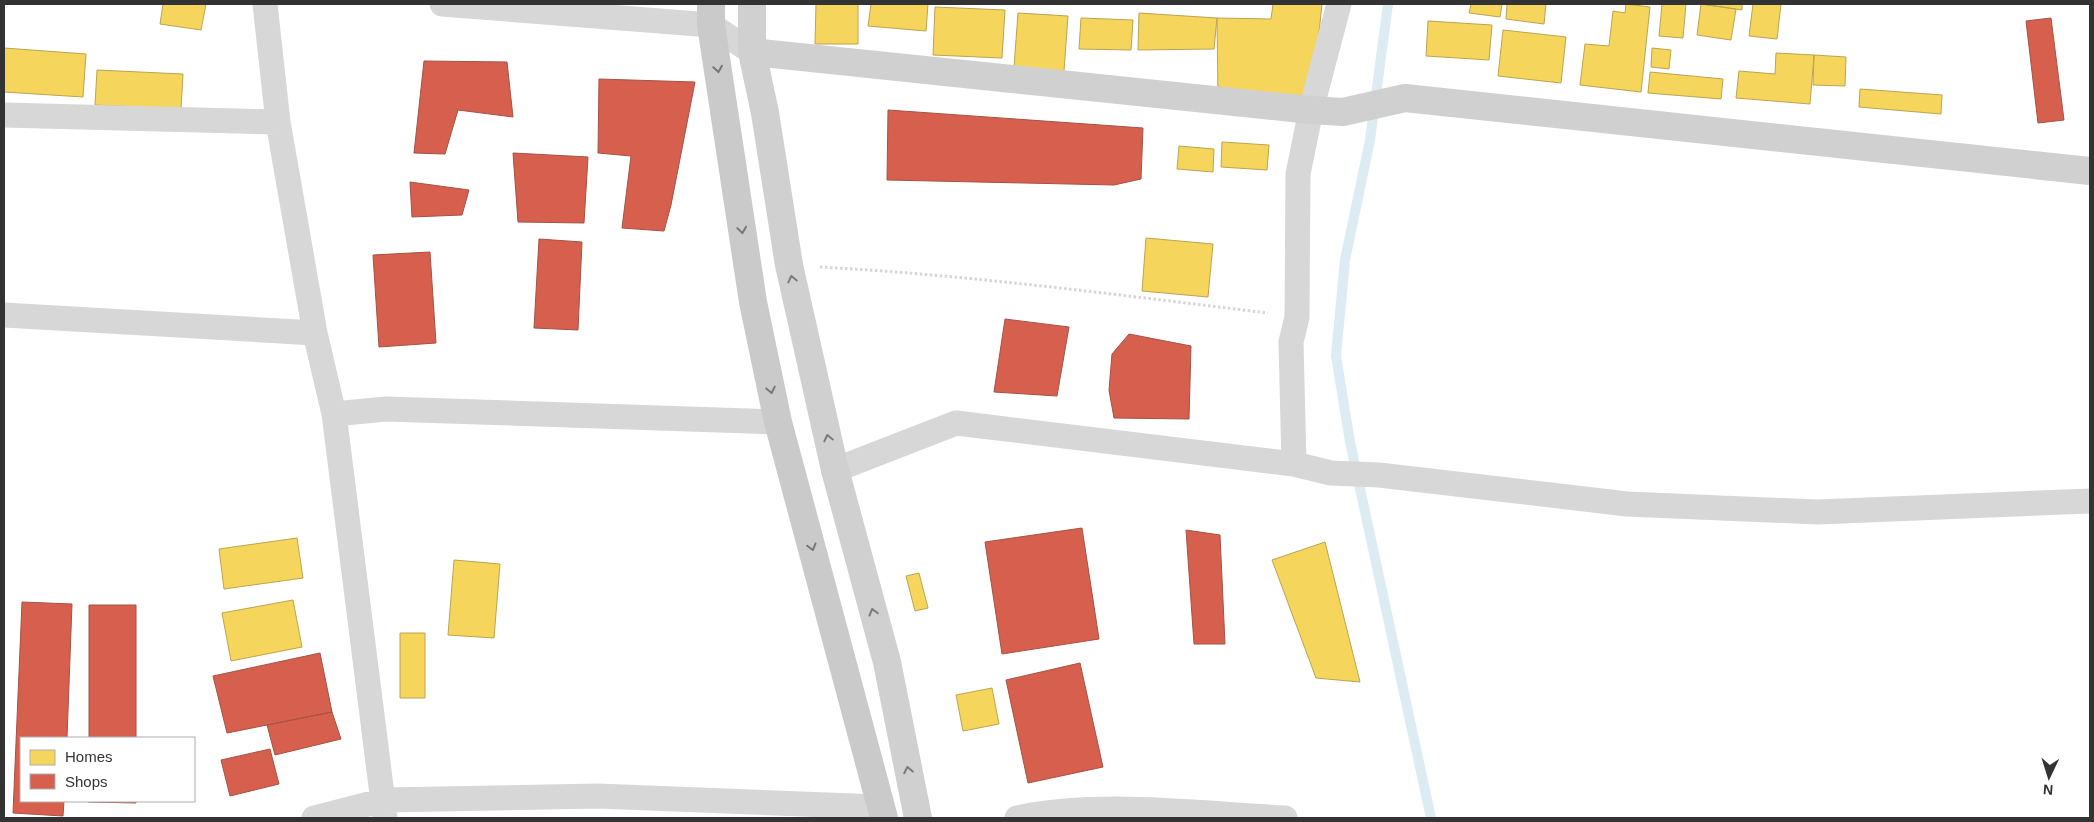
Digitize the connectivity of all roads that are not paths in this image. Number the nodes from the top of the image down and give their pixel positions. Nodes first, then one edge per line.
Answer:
1 (265, 4) edge
2 (442, 4) edge
3 (752, 4) edge
4 (1339, 4) edge
5 (711, 14) edge
6 (752, 52) junction
7 (1311, 110) junction
8 (4, 116) edge
9 (278, 122) junction
10 (2090, 171) edge
11 (4, 315) edge
12 (315, 333) junction
13 (334, 414) junction
14 (778, 422) junction
15 (1294, 464) junction
16 (835, 470) junction
17 (2090, 501) edge
18 (385, 809) edge
19 (882, 812) edge
20 (314, 818) edge
21 (918, 818) edge
22 (1017, 818) edge
23 (1285, 818) edge

1 - 9 street
2 - 5 street
3 - 6 main road
4 - 7 street
5 - 6 street
5 -> 14 main road
6 - 7 main road
16 -> 6 main road
7 - 10 main road
7 - 15 street
8 - 9 street
9 - 12 street
11 - 12 street
12 - 13 street
13 - 14 street
13 - 18 street
14 -> 19 main road
15 - 16 street
15 - 17 street
21 -> 16 main road
18 - 19 street
18 - 20 street
22 - 23 street

